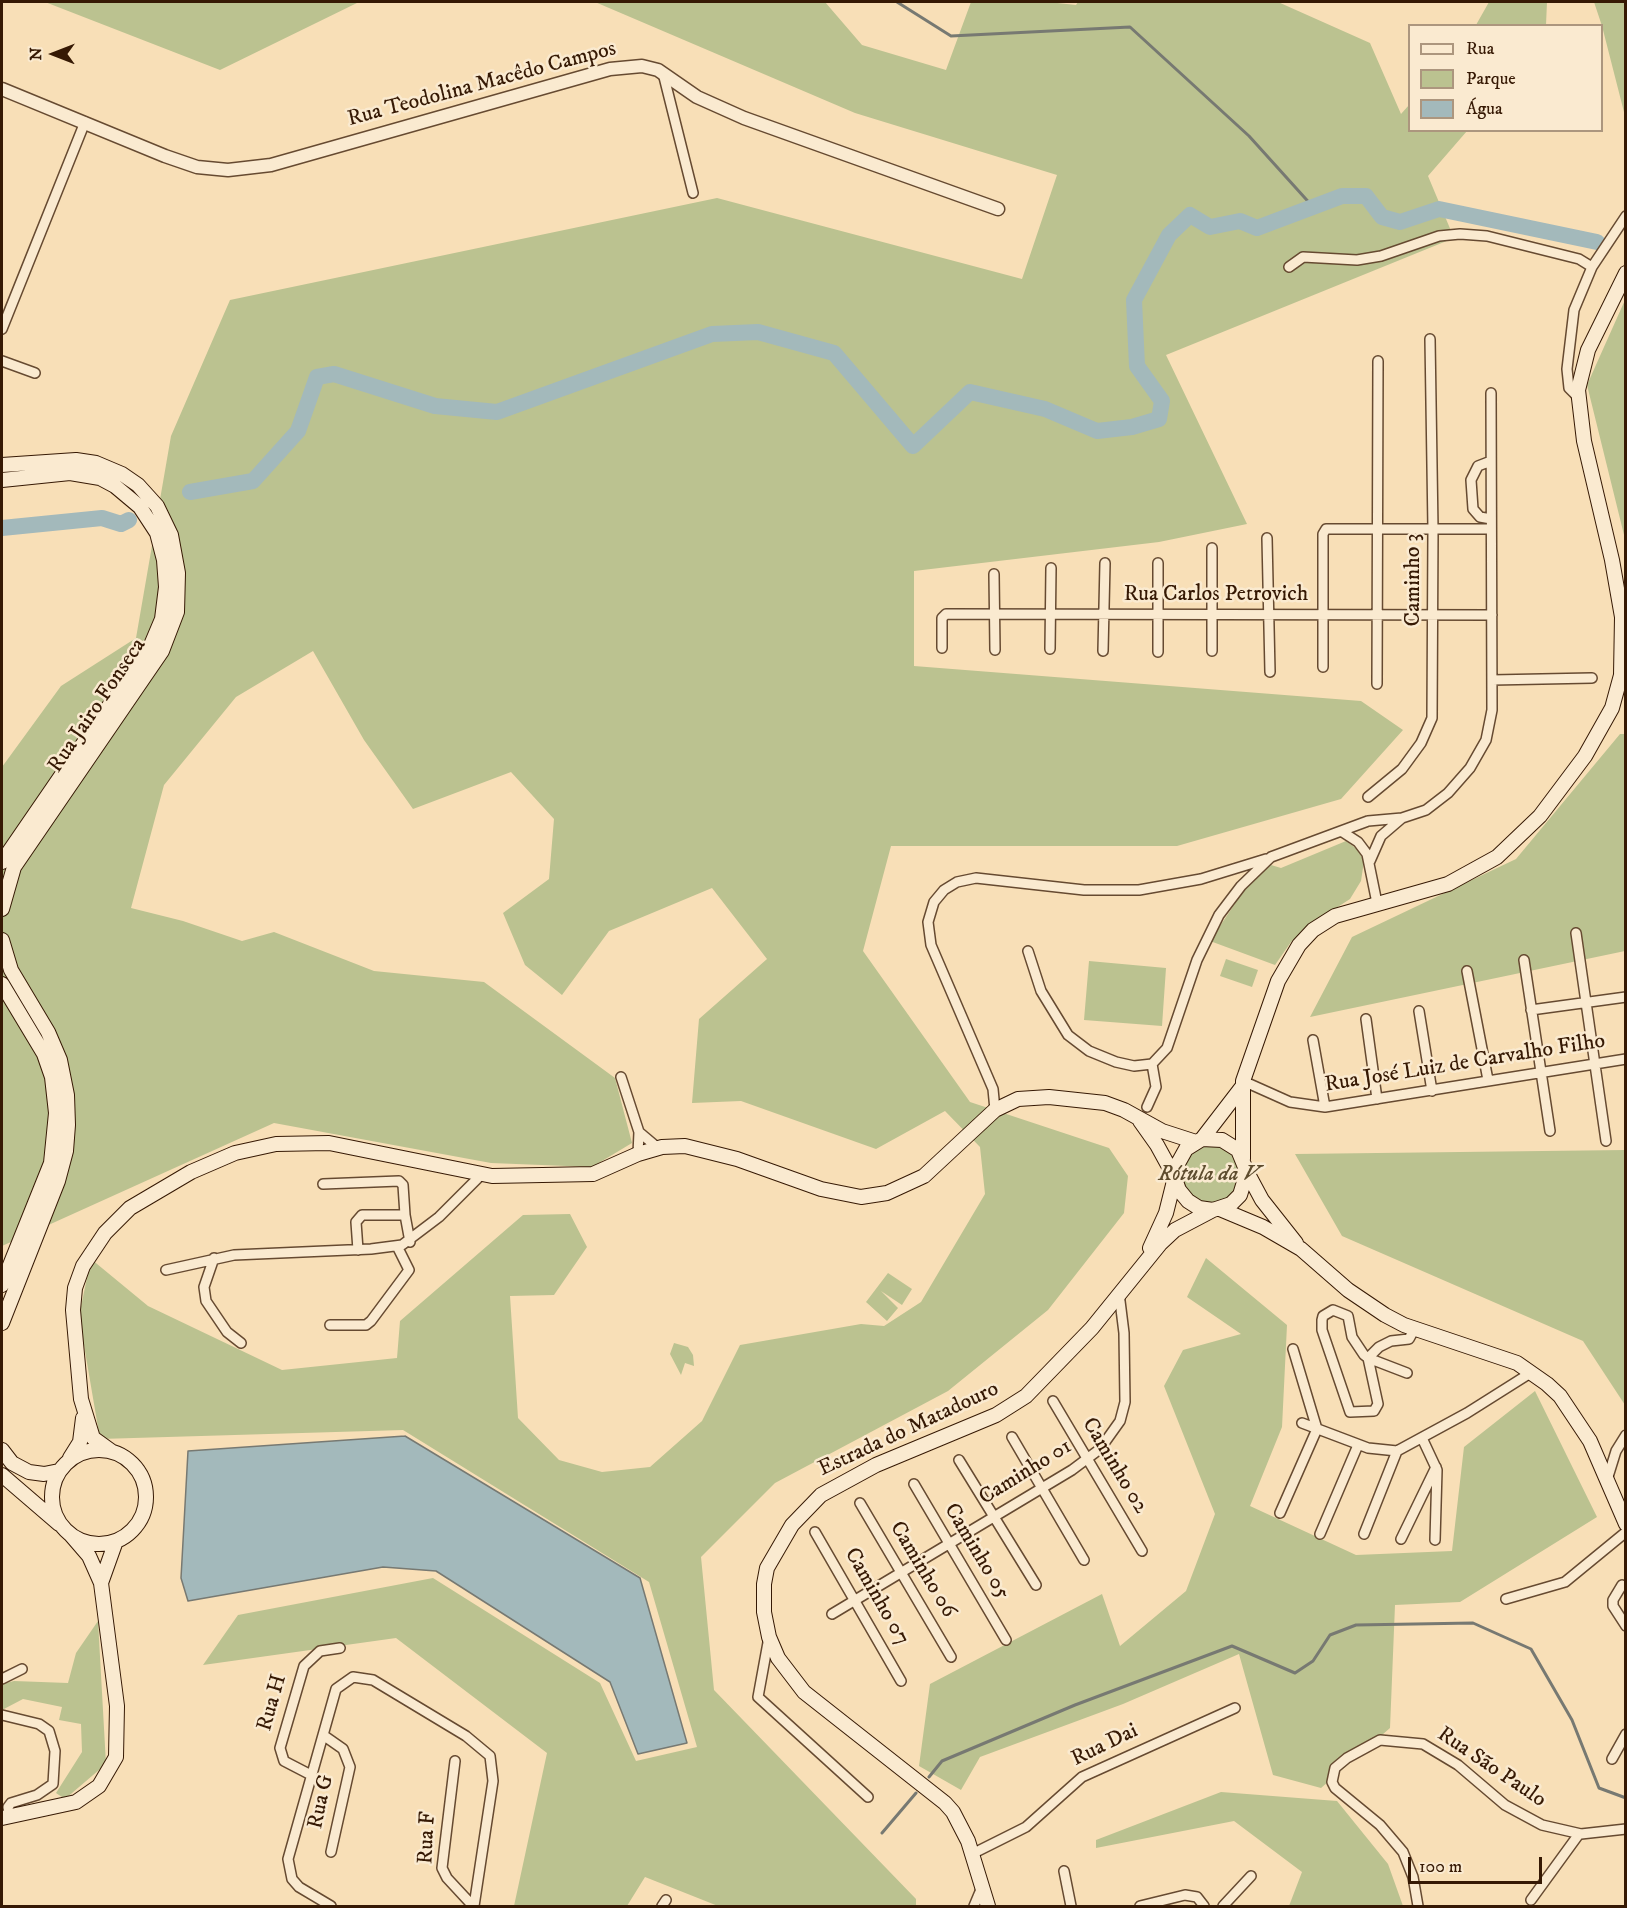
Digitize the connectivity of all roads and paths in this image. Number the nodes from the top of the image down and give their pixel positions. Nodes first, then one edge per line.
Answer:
1 (663, 74) junction
2 (2, 88) edge
3 (85, 123) junction
4 (693, 193) dead end
5 (998, 209) dead end
6 (1626, 216) edge
7 (1289, 267) dead end
8 (1592, 267) junction
9 (1626, 273) edge
10 (2, 329) edge
11 (1430, 339) dead end
12 (2, 361) edge
13 (1378, 361) dead end
14 (35, 373) dead end
15 (1491, 393) dead end
16 (1578, 397) junction
17 (1491, 460) junction
18 (2, 465) edge
19 (2, 480) edge
20 (1491, 519) junction
21 (1378, 528) junction
22 (1434, 529) junction
23 (1491, 529) junction
24 (1267, 538) dead end
25 (1212, 548) dead end
26 (1105, 563) dead end
27 (1158, 563) dead end
28 (1051, 568) dead end
29 (994, 574) dead end
30 (1159, 613) junction
31 (1213, 614) junction
32 (1268, 614) junction
33 (1323, 614) junction
34 (1377, 614) junction
35 (1434, 614) junction
36 (994, 615) junction
37 (1050, 615) junction
38 (1104, 615) junction
39 (1492, 615) junction
40 (942, 648) dead end
41 (1050, 649) dead end
42 (995, 650) dead end
43 (1103, 651) dead end
44 (1212, 651) dead end
45 (1158, 652) dead end
46 (1323, 667) dead end
47 (1270, 672) dead end
48 (1592, 678) dead end
49 (1492, 680) junction
50 (1377, 684) dead end
51 (1368, 797) dead end
52 (1402, 818) junction
53 (1341, 831) junction
54 (1271, 857) junction
55 (1370, 861) junction
56 (2, 862) edge
57 (1377, 903) junction
58 (2, 909) edge
59 (1576, 933) dead end
60 (2, 940) edge
61 (1028, 951) dead end
62 (1524, 960) dead end
63 (1467, 971) dead end
64 (2, 984) edge
65 (1626, 997) edge
66 (1585, 1002) junction
67 (1531, 1010) junction
68 (1419, 1011) dead end
69 (1366, 1019) dead end
70 (1313, 1040) dead end
71 (1626, 1059) edge
72 (1152, 1064) junction
73 (1594, 1064) junction
74 (1541, 1072) junction
75 (621, 1077) dead end
76 (1488, 1080) junction
77 (1242, 1084) junction
78 (1432, 1090) junction
79 (1377, 1099) junction
80 (1000, 1106) junction
81 (1147, 1107) dead end
82 (1324, 1107) junction
83 (1138, 1119) junction
84 (1550, 1131) dead end
85 (639, 1132) junction
86 (1199, 1141) junction
87 (1606, 1141) dead end
88 (658, 1148) junction
89 (638, 1154) junction
90 (1245, 1165) junction
91 (480, 1176) junction
92 (1174, 1176) junction
93 (323, 1184) dead end
94 (1217, 1209) junction
95 (405, 1215) junction
96 (410, 1242) junction
97 (397, 1246) junction
98 (358, 1250) junction
99 (1301, 1250) junction
100 (214, 1258) junction
101 (1146, 1258) junction
102 (166, 1270) dead end
103 (2, 1285) edge
104 (1119, 1293) junction
105 (2, 1323) edge
106 (330, 1324) dead end
107 (1415, 1328) junction
108 (241, 1343) dead end
109 (1293, 1349) dead end
110 (1368, 1358) junction
111 (1532, 1372) junction
112 (1407, 1373) dead end
113 (1053, 1401) dead end
114 (83, 1412) junction
115 (1302, 1423) dead end
116 (1317, 1429) junction
117 (1626, 1435) edge
118 (1012, 1437) dead end
119 (1422, 1438) junction
120 (1358, 1445) junction
121 (2, 1450) edge
122 (111, 1451) junction
123 (1397, 1451) junction
124 (70, 1459) junction
125 (1087, 1459) junction
126 (959, 1460) dead end
127 (1436, 1467) junction
128 (59, 1471) junction
129 (2, 1474) edge
130 (1607, 1480) junction
131 (914, 1484) dead end
132 (1041, 1487) junction
133 (860, 1503) dead end
134 (1280, 1513) dead end
135 (994, 1516) junction
136 (1626, 1524) edge
137 (65, 1529) junction
138 (815, 1532) dead end
139 (1626, 1532) edge
140 (1320, 1534) dead end
141 (1364, 1534) dead end
142 (1401, 1539) dead end
143 (116, 1540) junction
144 (1435, 1540) dead end
145 (948, 1544) junction
146 (1142, 1551) dead end
147 (1084, 1560) dead end
148 (901, 1573) junction
149 (101, 1583) junction
150 (1036, 1585) dead end
151 (1622, 1585) dead end
152 (1506, 1599) dead end
153 (856, 1600) junction
154 (832, 1614) dead end
155 (1626, 1626) edge
156 (769, 1637) junction
157 (1006, 1640) dead end
158 (340, 1648) dead end
159 (951, 1656) dead end
160 (22, 1669) dead end
161 (2, 1678) edge
162 (901, 1681) dead end
163 (1235, 1708) dead end
164 (2, 1715) edge
165 (1626, 1734) edge
166 (323, 1735) junction
167 (1612, 1759) dead end
168 (455, 1761) dead end
169 (311, 1774) junction
170 (868, 1797) dead end
171 (5, 1817) edge
172 (1626, 1829) edge
173 (1579, 1833) junction
174 (331, 1852) dead end
175 (972, 1854) junction
176 (1064, 1871) dead end
177 (1251, 1876) dead end
178 (982, 1887) junction
179 (1531, 1900) dead end
180 (332, 1906) edge
181 (473, 1906) edge
182 (974, 1906) edge
183 (988, 1906) edge
184 (1071, 1906) edge
185 (1140, 1906) edge
186 (1204, 1906) edge
187 (1223, 1906) edge
188 (1418, 1906) edge

1 - 3 street, Rua Teodolina Macêdo Campos
1 - 4 street
1 - 5 street, Rua Teodolina Macêdo Campos
2 - 3 street, Rua Teodolina Macêdo Campos
3 - 10 street
6 - 8 street
7 - 8 street
8 - 16 street
9 - 16 main road
11 - 22 street, Caminho 3
12 - 14 street
13 - 21 street
15 - 17 street
16 - 57 main road
17 - 20 street
17 - 20 street
18 - 58 main road, Rua Jairo Fonseca
19 - 56 main road, Rua Jairo Fonseca
20 - 23 street
21 - 22 street
21 - 33 street
21 - 34 street
22 - 23 street
22 - 35 street, Caminho 3
23 - 39 street
24 - 32 street
25 - 31 street
26 - 38 street
27 - 30 street
28 - 37 street
29 - 36 street
30 - 31 street, Rua Carlos Petrovich
30 - 38 street, Rua Carlos Petrovich
30 - 45 street
31 - 32 street, Rua Carlos Petrovich
31 - 44 street
32 - 33 street, Rua Carlos Petrovich
32 - 47 street
33 - 34 street, Rua Carlos Petrovich
33 - 46 street
34 - 35 street, Rua Carlos Petrovich
34 - 50 street
35 - 39 street, Rua Carlos Petrovich
35 - 51 street, Caminho 3
36 - 37 street, Rua Carlos Petrovich
36 - 40 street, Rua Carlos Petrovich
36 - 42 street
37 - 38 street, Rua Carlos Petrovich
37 - 41 street
38 - 43 street
39 - 49 street
48 - 49 street
49 - 52 street
52 - 53 street
52 - 55 street
53 - 54 street
53 - 55 street
54 - 72 street
54 - 80 street
55 - 57 street
57 - 77 main road
59 - 66 street
60 - 105 main road
61 - 72 street
62 - 67 street
63 - 76 street
64 - 103 main road
65 - 66 street
66 - 67 street
66 - 73 street
67 - 74 street
68 - 78 street
69 - 79 street
70 - 82 street
71 - 73 street, Rua José Luiz de Carvalho Filho
72 - 81 street
73 - 74 street, Rua José Luiz de Carvalho Filho
73 - 87 street
74 - 76 street, Rua José Luiz de Carvalho Filho
74 - 84 street
75 - 85 street
76 - 78 street, Rua José Luiz de Carvalho Filho
77 - 82 street, Rua José Luiz de Carvalho Filho
77 - 86 main road
77 - 90 main road
78 - 79 street, Rua José Luiz de Carvalho Filho
79 - 82 street, Rua José Luiz de Carvalho Filho
80 - 83 main road
80 - 88 main road
83 - 86 main road
83 - 92 main road
85 - 88 street
85 - 89 street
86 - 90 main road
86 - 92 main road
88 - 89 main road
89 - 91 main road
90 - 94 main road
90 - 99 main road
91 - 96 street
91 - 114 main road
92 - 94 main road
92 - 101 main road, Estrada do Matadouro
93 - 95 street
94 - 99 main road
94 - 101 main road, Estrada do Matadouro
95 - 96 street
95 - 98 street
96 - 97 street
97 - 98 street
97 - 106 street
98 - 100 street
99 - 107 main road
100 - 102 street
100 - 108 street
101 - 104 main road, Estrada do Matadouro
104 - 125 street, Caminho 01
104 - 156 main road, Estrada do Matadouro
107 - 110 street
107 - 111 main road
109 - 116 street
110 - 110 street
110 - 112 street
111 - 119 street
111 - 130 main road
113 - 125 street, Caminho 02
114 - 122 main road
114 - 124 main road
115 - 116 street
116 - 120 street
116 - 134 street
117 - 130 street
118 - 132 street
119 - 123 street
119 - 127 street
120 - 123 street
120 - 140 street
121 - 128 main road
122 - 124 main road
122 - 143 main road
123 - 141 street
124 - 128 main road
125 - 132 street, Caminho 01
125 - 146 street, Caminho 02
126 - 135 street
127 - 142 street
127 - 144 street
128 - 137 main road
129 - 137 main road
130 - 136 main road
131 - 145 street, Caminho 05
132 - 135 street, Caminho 01
132 - 147 street
133 - 148 street, Caminho 06
135 - 145 street, Caminho 01
135 - 150 street
137 - 143 main road
137 - 149 main road
138 - 153 street, Caminho 07
139 - 152 street
143 - 149 main road
145 - 148 street, Caminho 01
145 - 157 street, Caminho 05
148 - 153 street, Caminho 01
148 - 159 street, Caminho 06
149 - 171 main road
151 - 155 street
153 - 154 street, Caminho 01
153 - 162 street, Caminho 07
156 - 170 street
156 - 175 main road, Estrada do Matadouro
158 - 169 street, Rua H
160 - 161 street
163 - 175 street, Rua Dai
164 - 171 street
165 - 167 street
166 - 169 street
166 - 174 street, Rua G
166 - 181 street
168 - 181 street, Rua F
169 - 180 street
172 - 173 street, Rua São Paulo
173 - 179 street
173 - 188 street, Rua São Paulo
175 - 178 main road, Estrada do Matadouro
176 - 184 street
177 - 187 street
178 - 182 street
178 - 183 main road, Estrada do Matadouro
185 - 186 street

